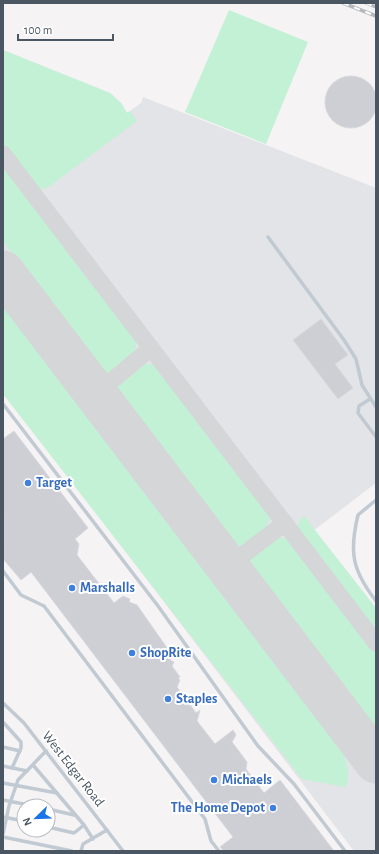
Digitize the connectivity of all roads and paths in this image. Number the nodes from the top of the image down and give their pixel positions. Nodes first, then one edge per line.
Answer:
1 (268, 237) dead end
2 (370, 399) junction
3 (4, 407) edge
4 (376, 407) edge
5 (376, 437) edge
6 (376, 500) edge
7 (3, 571) edge
8 (376, 600) edge
9 (3, 703) edge
10 (3, 722) edge
11 (3, 727) edge
12 (10, 729) junction
13 (3, 747) edge
14 (20, 751) junction
15 (46, 751) junction
16 (33, 765) junction
17 (3, 766) edge
18 (12, 768) junction
19 (27, 771) junction
20 (3, 783) edge
21 (16, 786) junction
22 (57, 794) junction
23 (3, 800) edge
24 (11, 801) junction
25 (16, 802) edge
26 (56, 811) edge
27 (75, 815) junction
28 (5, 817) edge
29 (16, 819) edge
30 (84, 825) junction
31 (56, 829) edge
32 (107, 830) junction
33 (3, 835) edge
34 (93, 838) junction
35 (72, 851) edge
36 (80, 851) edge
37 (123, 851) edge
38 (219, 851) edge
39 (345, 851) edge

1 - 2 lane
2 - 4 lane
2 - 5 lane
3 - 39 lane
6 - 8 lane
7 - 38 lane
9 - 15 lane, West Edgar Road
10 - 12 lane
11 - 12 lane
12 - 14 lane
13 - 14 lane
14 - 18 lane
15 - 16 lane
15 - 32 lane, West Edgar Road
16 - 19 lane
16 - 22 lane
17 - 18 lane
18 - 19 lane
19 - 21 lane
20 - 21 lane
21 - 22 lane
21 - 24 lane
22 - 27 lane
23 - 24 lane
24 - 25 lane
24 - 28 lane
26 - 27 lane
27 - 30 lane
28 - 29 lane
28 - 33 lane
30 - 31 lane
30 - 34 lane
32 - 34 lane
32 - 37 lane, West Edgar Road
33 - 35 lane
34 - 36 lane

